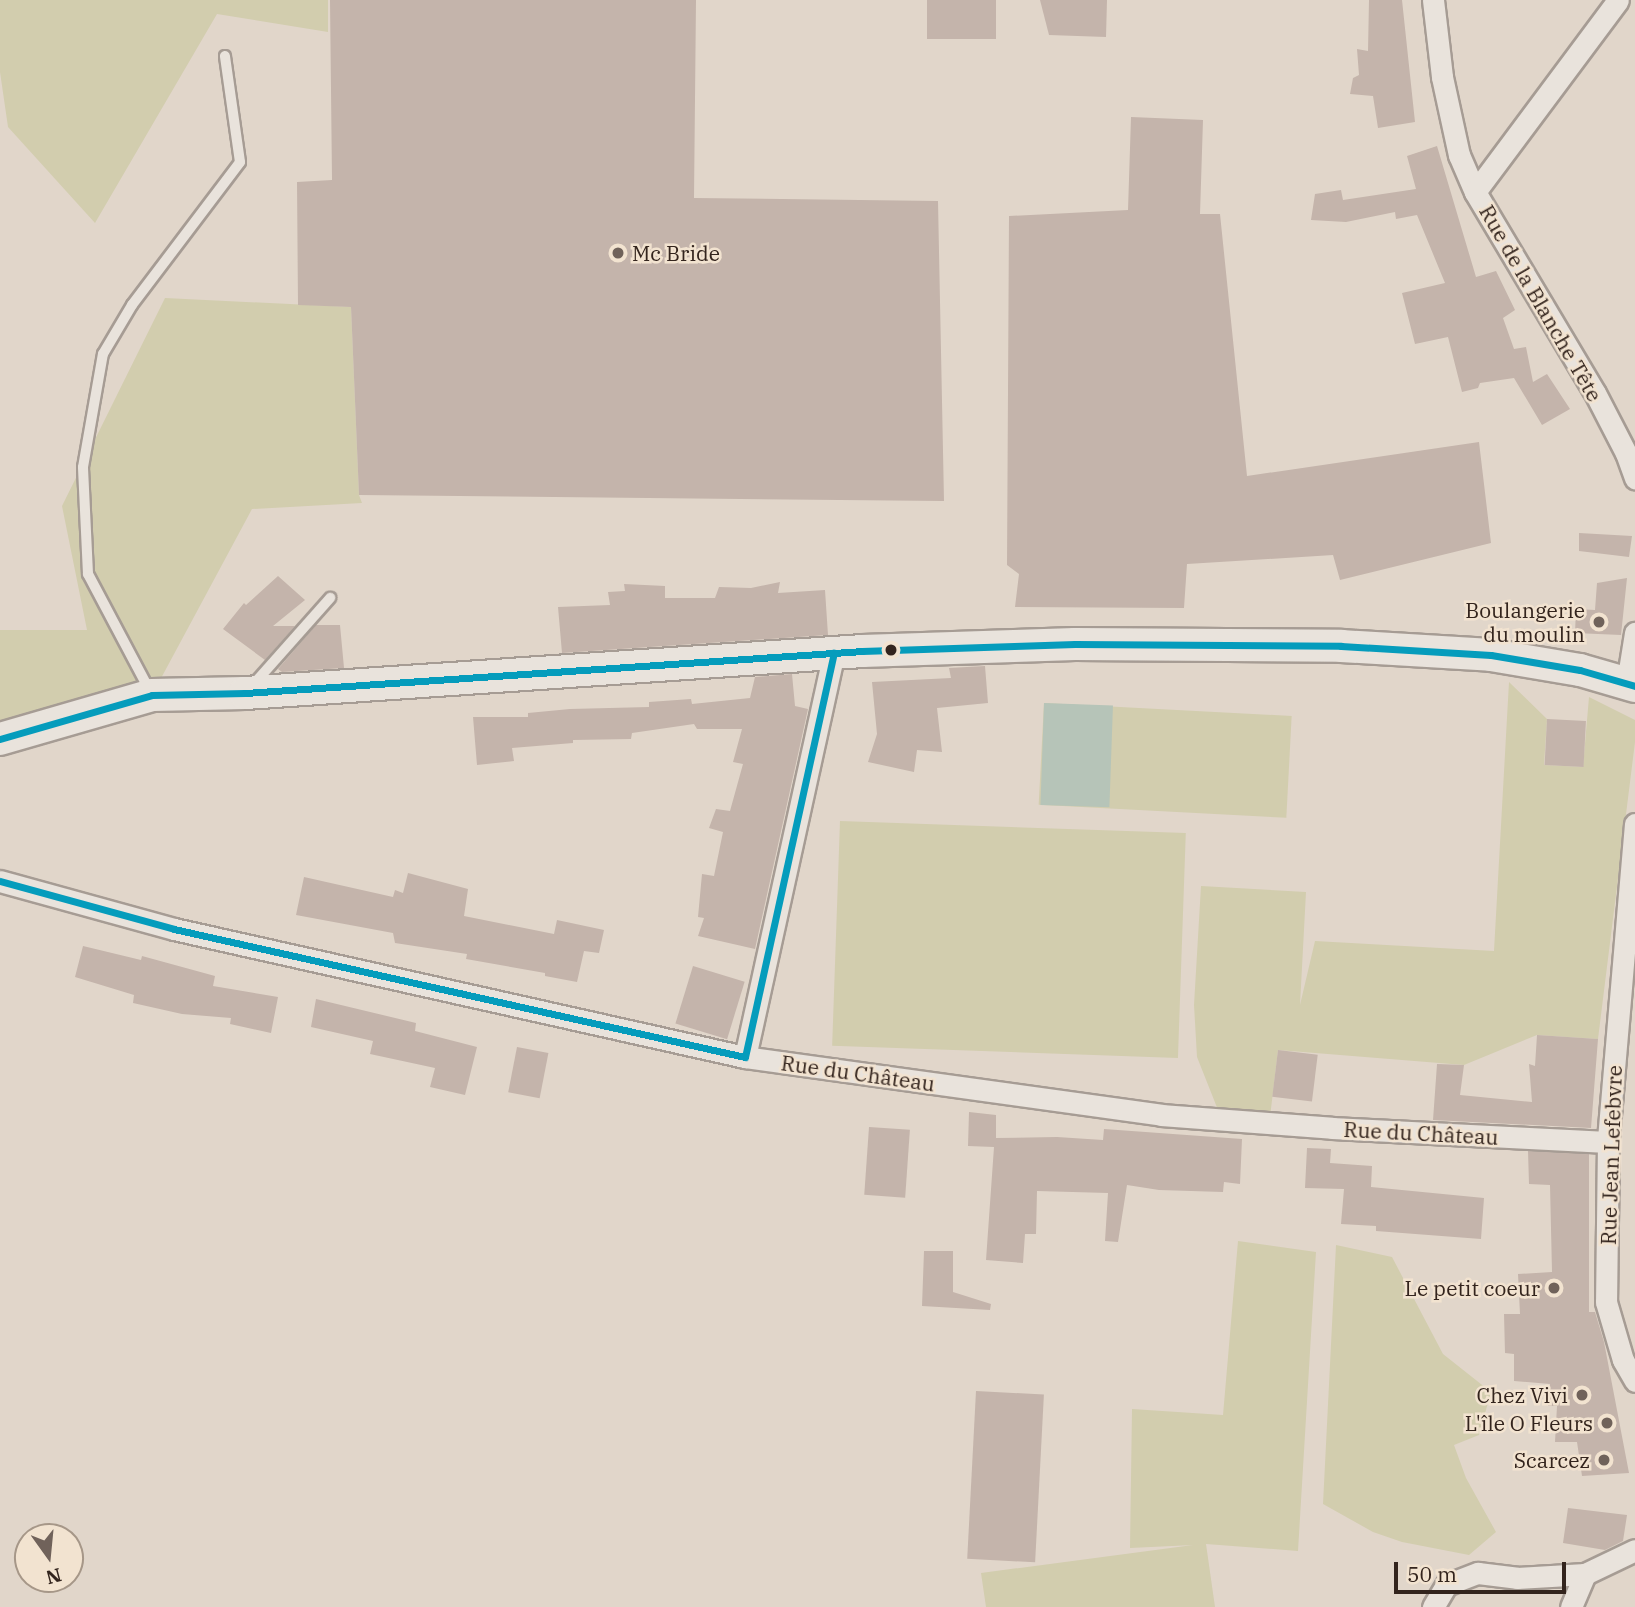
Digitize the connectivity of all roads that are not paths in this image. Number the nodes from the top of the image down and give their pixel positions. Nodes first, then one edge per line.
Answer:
1 (1433, 0) edge
2 (1619, 0) edge
3 (225, 56) dead end
4 (1475, 192) junction
5 (1635, 478) edge
6 (330, 598) dead end
7 (1635, 633) edge
8 (834, 653) junction
9 (1631, 685) edge
10 (245, 694) junction
11 (152, 695) junction
12 (0, 739) edge
13 (1635, 824) edge
14 (0, 881) edge
15 (745, 1057) junction
16 (1608, 1142) junction
17 (1629, 1360) edge
18 (1635, 1381) edge
19 (1635, 1550) edge
20 (1585, 1574) junction
21 (1433, 1607) edge
22 (1571, 1607) edge

1 - 4 street
2 - 4 street, Rue de la Blanche Tête
3 - 11 lane
4 - 5 street, Rue de la Blanche Tête
6 - 10 lane
7 - 9 street
8 - 9 main road
8 - 10 main road
8 - 15 street
10 - 11 main road
11 - 12 main road
13 - 16 street, Rue Jean Lefebvre
14 - 15 street, Rue du Château
15 - 16 street, Rue du Château
16 - 17 street, Rue Jean Lefebvre
17 - 18 street, Rue Jean Lefebvre
19 - 20 street
20 - 21 street
20 - 22 street

